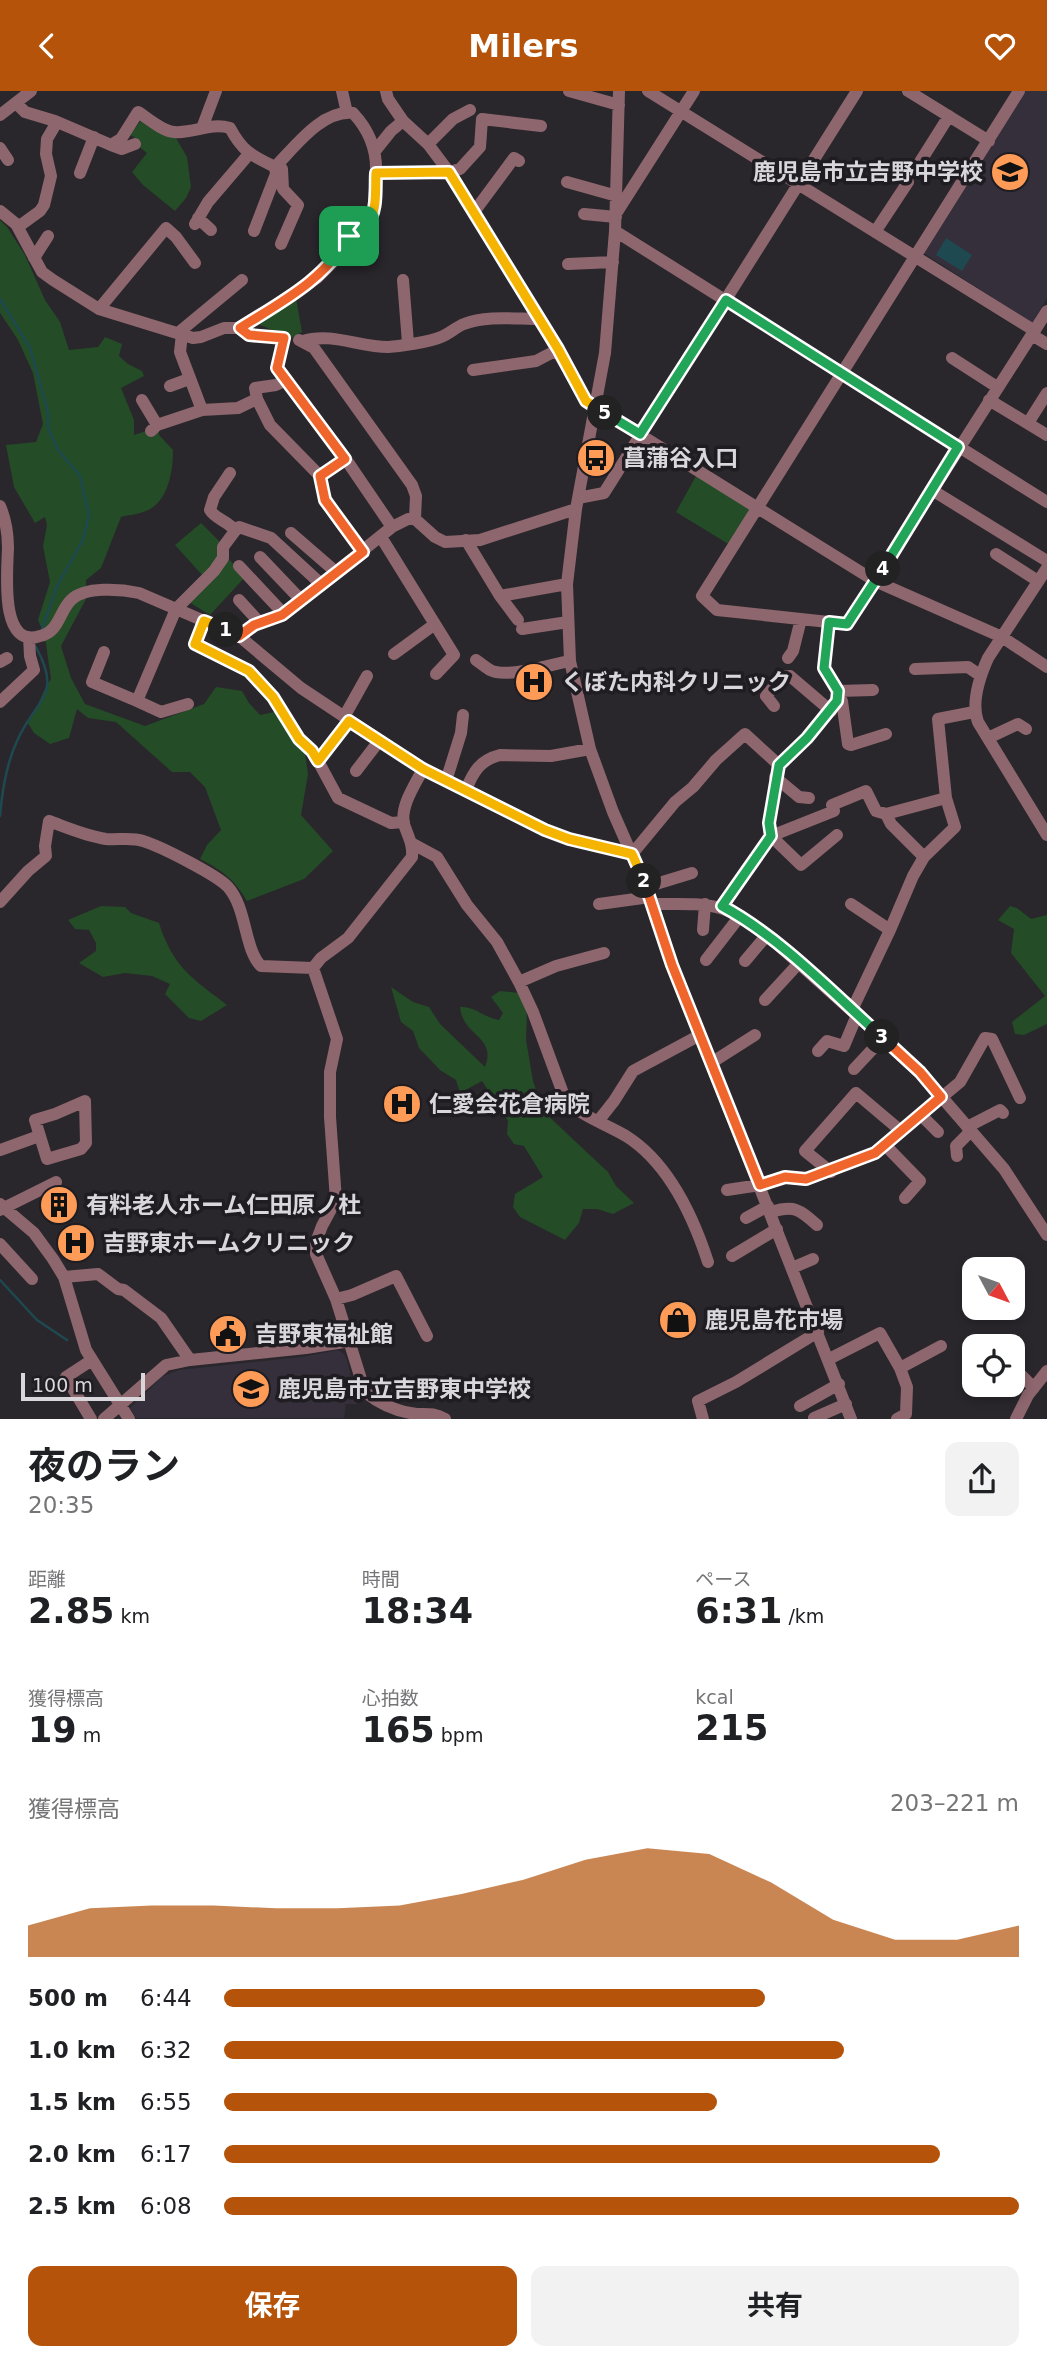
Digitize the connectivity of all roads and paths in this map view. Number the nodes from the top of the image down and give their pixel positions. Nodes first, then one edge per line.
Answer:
1 (31, 91) edge
2 (216, 91) edge
3 (342, 91) edge
4 (386, 91) edge
5 (569, 91) edge
6 (619, 91) edge
7 (648, 91) edge
8 (694, 91) edge
9 (858, 91) edge
10 (908, 91) edge
11 (1019, 91) edge
12 (17, 104) junction
13 (619, 105) junction
14 (470, 110) dead end
15 (681, 111) junction
16 (347, 113) junction
17 (0, 115) edge
18 (949, 116) junction
19 (403, 121) junction
20 (57, 122) junction
21 (541, 126) dead end
22 (202, 128) junction
23 (94, 137) junction
24 (989, 141) junction
25 (135, 144) dead end
26 (428, 144) junction
27 (111, 145) junction
28 (0, 148) edge
29 (375, 151) junction
30 (249, 154) junction
31 (8, 160) dead end
32 (519, 161) dead end
33 (920, 162) dead end
34 (277, 165) junction
35 (449, 172) junction
36 (80, 173) dead end
37 (376, 173) junction
38 (567, 182) dead end
39 (908, 182) dead end
40 (798, 184) junction
41 (617, 196) junction
42 (0, 211) edge
43 (474, 212) junction
44 (584, 214) dead end
45 (616, 221) junction
46 (19, 227) junction
47 (211, 230) dead end
48 (254, 231) dead end
49 (875, 232) junction
50 (48, 236) dead end
51 (281, 244) dead end
52 (915, 256) junction
53 (34, 258) junction
54 (613, 262) junction
55 (195, 263) dead end
56 (568, 264) dead end
57 (242, 280) dead end
58 (403, 280) dead end
59 (726, 300) junction
60 (99, 309) junction
61 (1047, 311) edge
62 (539, 319) junction
63 (240, 328) junction
64 (1033, 333) junction
65 (180, 334) junction
66 (284, 338) junction
67 (303, 341) junction
68 (408, 343) junction
69 (1047, 344) edge
70 (558, 349) junction
71 (952, 358) dead end
72 (473, 370) dead end
73 (841, 372) junction
74 (189, 379) junction
75 (286, 380) junction
76 (170, 386) dead end
77 (997, 387) junction
78 (1047, 393) edge
79 (257, 399) junction
80 (142, 400) dead end
81 (989, 400) junction
82 (596, 408) junction
83 (202, 410) junction
84 (1028, 423) junction
85 (640, 434) junction
86 (1047, 435) edge
87 (958, 447) junction
88 (345, 459) junction
89 (230, 473) dead end
90 (320, 476) junction
91 (932, 490) junction
92 (1047, 502) edge
93 (577, 503) junction
94 (0, 506) edge
95 (757, 507) junction
96 (415, 519) junction
97 (393, 527) junction
98 (235, 531) junction
99 (291, 533) dead end
100 (380, 537) junction
101 (466, 540) junction
102 (4, 550) edge
103 (363, 552) junction
104 (996, 554) dead end
105 (260, 558) dead end
106 (1047, 561) edge
107 (239, 566) dead end
108 (1047, 568) edge
109 (336, 572) junction
110 (875, 581) junction
111 (1038, 581) junction
112 (321, 584) junction
113 (567, 584) junction
114 (500, 596) junction
115 (300, 599) junction
116 (239, 600) dead end
117 (1, 602) edge
118 (176, 609) junction
119 (283, 613) junction
120 (801, 619) junction
121 (204, 621) junction
122 (568, 622) junction
123 (829, 622) junction
124 (260, 623) junction
125 (435, 624) junction
126 (4, 626) edge
127 (239, 636) junction
128 (1002, 636) junction
129 (29, 637) junction
130 (104, 652) dead end
131 (394, 654) dead end
132 (788, 658) dead end
133 (475, 660) dead end
134 (570, 661) junction
135 (1047, 667) edge
136 (915, 669) dead end
137 (436, 674) dead end
138 (981, 675) junction
139 (367, 676) dead end
140 (873, 690) dead end
141 (838, 693) junction
142 (137, 701) junction
143 (0, 702) edge
144 (188, 704) dead end
145 (774, 706) dead end
146 (831, 711) junction
147 (974, 712) junction
148 (463, 715) dead end
149 (349, 721) junction
150 (1026, 729) dead end
151 (886, 734) dead end
152 (988, 738) junction
153 (379, 741) junction
154 (336, 749) dead end
155 (590, 749) junction
156 (318, 761) junction
157 (423, 769) junction
158 (356, 771) dead end
159 (777, 771) junction
160 (446, 781) junction
161 (466, 790) junction
162 (946, 798) junction
163 (809, 799) dead end
164 (886, 814) junction
165 (404, 823) junction
166 (837, 835) dead end
167 (1047, 835) edge
168 (771, 836) junction
169 (413, 844) junction
170 (632, 854) junction
171 (924, 857) junction
172 (692, 873) dead end
173 (649, 896) junction
174 (0, 902) edge
175 (599, 904) dead end
176 (705, 904) junction
177 (851, 904) dead end
178 (722, 906) junction
179 (740, 916) junction
180 (703, 930) dead end
181 (890, 930) junction
182 (767, 935) junction
183 (604, 953) dead end
184 (706, 960) dead end
185 (745, 961) dead end
186 (799, 963) junction
187 (313, 968) junction
188 (519, 982) junction
189 (765, 1000) dead end
190 (854, 1012) junction
191 (700, 1035) junction
192 (755, 1035) dead end
193 (883, 1038) junction
194 (818, 1051) dead end
195 (711, 1063) junction
196 (854, 1069) dead end
197 (941, 1097) junction
198 (1020, 1098) dead end
199 (1003, 1113) dead end
200 (921, 1115) junction
201 (599, 1120) junction
202 (969, 1129) junction
203 (901, 1131) junction
204 (938, 1132) dead end
205 (39, 1136) junction
206 (885, 1145) junction
207 (0, 1150) edge
208 (957, 1156) dead end
209 (831, 1172) junction
210 (56, 1182) dead end
211 (760, 1185) junction
212 (727, 1190) dead end
213 (905, 1198) dead end
214 (1, 1207) edge
215 (769, 1209) junction
216 (746, 1218) dead end
217 (817, 1225) dead end
218 (777, 1229) junction
219 (1047, 1235) edge
220 (0, 1244) edge
221 (732, 1256) dead end
222 (813, 1259) dead end
223 (708, 1262) dead end
224 (792, 1268) junction
225 (64, 1277) junction
226 (32, 1279) dead end
227 (336, 1299) junction
228 (818, 1332) junction
229 (427, 1336) dead end
230 (350, 1341) junction
231 (941, 1346) dead end
232 (829, 1359) junction
233 (92, 1360) junction
234 (190, 1360) junction
235 (900, 1368) junction
236 (1047, 1371) edge
237 (1025, 1379) edge
238 (839, 1384) junction
239 (1034, 1388) junction
240 (120, 1404) junction
241 (845, 1404) junction
242 (800, 1406) dead end
243 (814, 1418) edge
244 (91, 1419) edge
245 (104, 1419) edge
246 (129, 1419) edge
247 (445, 1419) edge
248 (703, 1419) edge
249 (850, 1419) edge
250 (897, 1419) edge
251 (1016, 1419) edge

1 - 12 street
2 - 22 street
3 - 16 street
4 - 19 street
5 - 13 street
6 - 13 street
7 - 15 street
8 - 15 street
9 - 40 street
10 - 18 street
11 - 24 street
12 - 17 street
12 - 20 street
13 - 41 street
14 - 26 street
15 - 40 street
15 - 45 street
16 - 29 street
16 - 34 street
18 - 24 street
18 - 33 street
19 - 26 street
19 - 29 street
20 - 23 street
20 - 46 street
21 - 35 street
22 - 27 street
22 - 30 street
23 - 27 street
23 - 36 street
24 - 52 street
25 - 27 street
26 - 35 street
28 - 31 street
29 - 37 street
30 - 34 street
30 - 47 street
32 - 43 street
34 - 48 street
34 - 51 street
35 - 37 street
35 - 43 street
37 - 63 street
38 - 41 street
39 - 49 street
40 - 49 street
40 - 59 street
41 - 45 street
42 - 46 street
43 - 62 street
44 - 45 street
45 - 54 street
45 - 59 street
46 - 53 street
49 - 52 street
50 - 53 street
52 - 64 street
52 - 73 street
53 - 60 street
54 - 56 street
54 - 82 street
55 - 60 street
57 - 65 street
58 - 68 street
59 - 73 street
59 - 85 street
60 - 65 street
61 - 64 street
62 - 68 street
62 - 70 street
63 - 65 street
63 - 66 street
64 - 69 street
64 - 77 street
65 - 74 street
66 - 67 street
66 - 75 street
67 - 68 street
67 - 96 street
70 - 72 street
70 - 82 street
71 - 77 street
73 - 87 street
73 - 95 street
74 - 76 street
74 - 83 street
75 - 79 street
75 - 88 street
77 - 81 street
78 - 84 street
79 - 83 street
79 - 90 street
80 - 83 street
81 - 84 street
81 - 87 street
82 - 85 street
82 - 93 street
84 - 86 street
85 - 93 street
85 - 95 street
87 - 91 street
87 - 92 street
88 - 90 street
88 - 97 street
89 - 98 street
90 - 103 street
91 - 106 street
91 - 110 street
93 - 101 street
93 - 113 street
94 - 102 street
95 - 110 street
95 - 120 street
96 - 97 street
96 - 101 street
97 - 100 street
98 - 112 street
98 - 118 street
99 - 109 street
100 - 103 street
100 - 125 street
101 - 114 street
102 - 117 street
103 - 109 street
104 - 111 street
105 - 115 street
107 - 119 street
108 - 111 street
109 - 112 street
110 - 123 street
110 - 128 street
111 - 128 street
112 - 115 street
113 - 114 street
113 - 122 street
114 - 122 street
115 - 119 street
116 - 124 street
117 - 126 street
118 - 121 street
118 - 129 street
118 - 142 street
119 - 124 street
120 - 123 street
120 - 132 street
121 - 127 street
121 - 156 street
122 - 134 street
123 - 141 street
124 - 127 street
125 - 131 street
125 - 137 street
126 - 129 street
127 - 149 street
128 - 135 street
128 - 138 street
129 - 143 street
130 - 142 street
133 - 134 street
134 - 155 street
136 - 138 street
138 - 147 street
139 - 149 street
140 - 141 street
141 - 146 street
141 - 151 street
142 - 144 street
145 - 146 street
146 - 159 street
147 - 152 street
147 - 162 street
148 - 160 street
149 - 153 street
149 - 154 street
149 - 156 street
150 - 152 street
152 - 167 street
153 - 157 street
153 - 158 street
155 - 161 street
155 - 170 street
156 - 165 street
157 - 160 street
157 - 165 street
159 - 163 street
159 - 168 street
159 - 170 street
160 - 161 street
161 - 170 street
162 - 164 street
162 - 171 street
164 - 168 street
164 - 171 street
165 - 169 street
166 - 168 street
168 - 178 street
169 - 187 street
169 - 188 street
170 - 173 street
171 - 181 street
172 - 173 street
173 - 175 street
173 - 176 street
173 - 191 street
174 - 187 street
176 - 178 street
176 - 180 street
177 - 181 street
178 - 179 street
179 - 182 street
179 - 184 street
181 - 190 street
182 - 185 street
182 - 186 street
183 - 188 street
186 - 189 street
186 - 190 street
187 - 227 street
188 - 201 street
190 - 193 street
190 - 194 street
191 - 195 street
191 - 201 street
192 - 195 street
193 - 196 street
193 - 197 street
195 - 211 street
197 - 198 street
197 - 200 street
197 - 202 street
199 - 202 street
200 - 203 street
200 - 204 street
201 - 223 street
202 - 208 street
202 - 219 street
203 - 206 street
203 - 209 street
205 - 205 street
205 - 207 street
206 - 209 street
206 - 213 street
209 - 211 street
210 - 214 street
211 - 212 street
211 - 215 street
214 - 225 street
215 - 216 street
215 - 217 street
215 - 218 street
218 - 221 street
218 - 224 street
220 - 226 street
222 - 224 street
224 - 228 street
225 - 233 street
225 - 234 street
227 - 229 street
227 - 230 street
228 - 232 street
228 - 248 street
230 - 234 street
230 - 247 street
231 - 235 street
232 - 235 street
232 - 238 street
233 - 240 street
233 - 244 street
234 - 240 street
235 - 250 street
236 - 239 street
237 - 239 street
238 - 241 street
238 - 242 street
239 - 251 street
240 - 245 street
240 - 246 street
241 - 243 street
241 - 249 street

